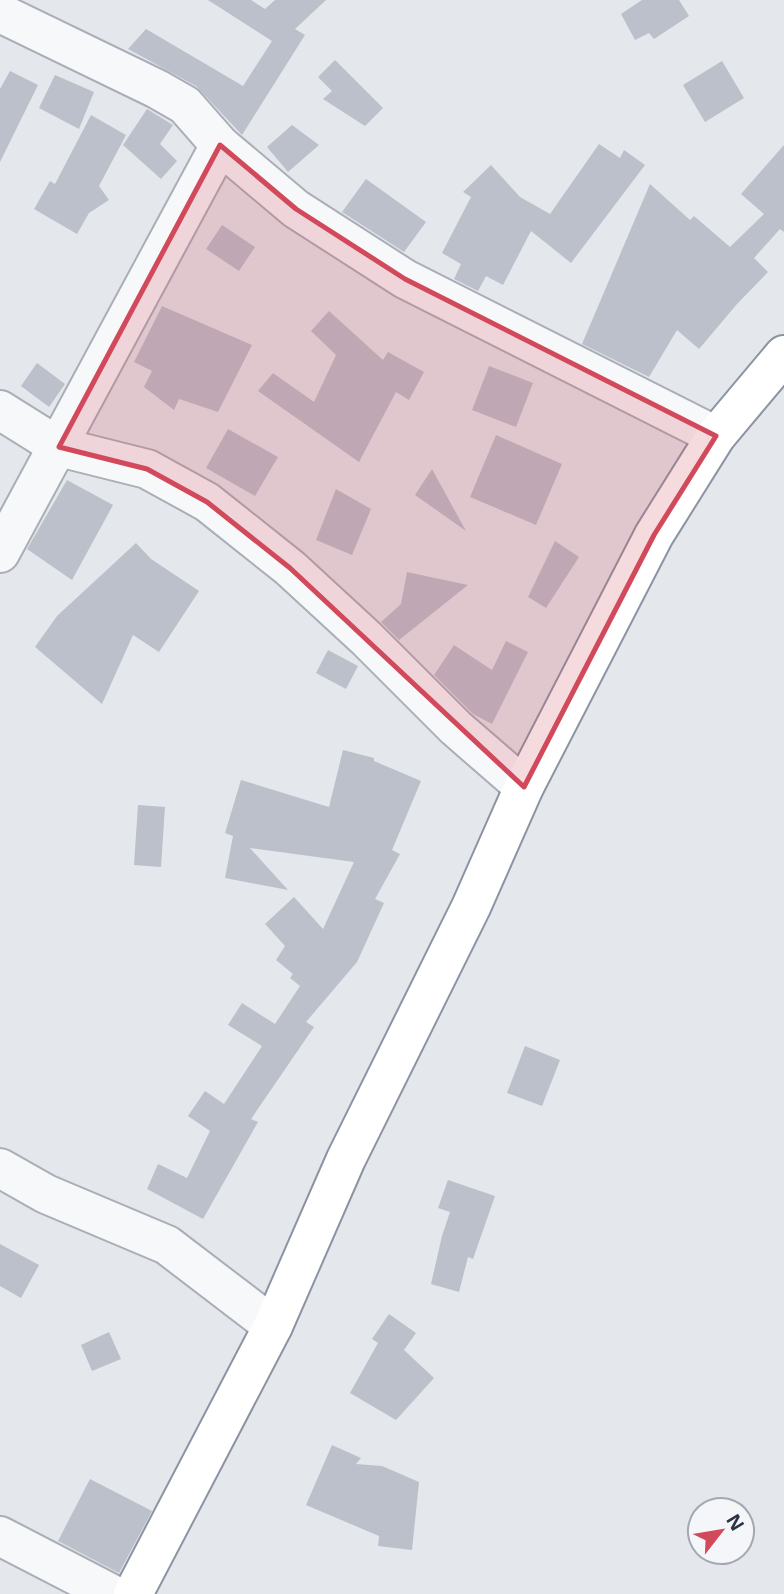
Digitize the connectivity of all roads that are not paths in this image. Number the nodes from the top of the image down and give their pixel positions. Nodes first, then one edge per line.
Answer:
1 (0, 13) edge
2 (220, 145) junction
3 (784, 355) edge
4 (0, 410) edge
5 (716, 436) junction
6 (59, 447) junction
7 (0, 553) edge
8 (524, 787) junction
9 (0, 1168) edge
10 (273, 1326) junction
11 (0, 1536) edge
12 (112, 1594) edge
13 (133, 1594) edge

1 - 2 street
2 - 5 street
2 - 6 street
3 - 5 highway
4 - 6 street
5 - 8 highway
6 - 7 street
6 - 8 street
8 - 10 highway
9 - 10 street
10 - 13 highway
11 - 12 street

